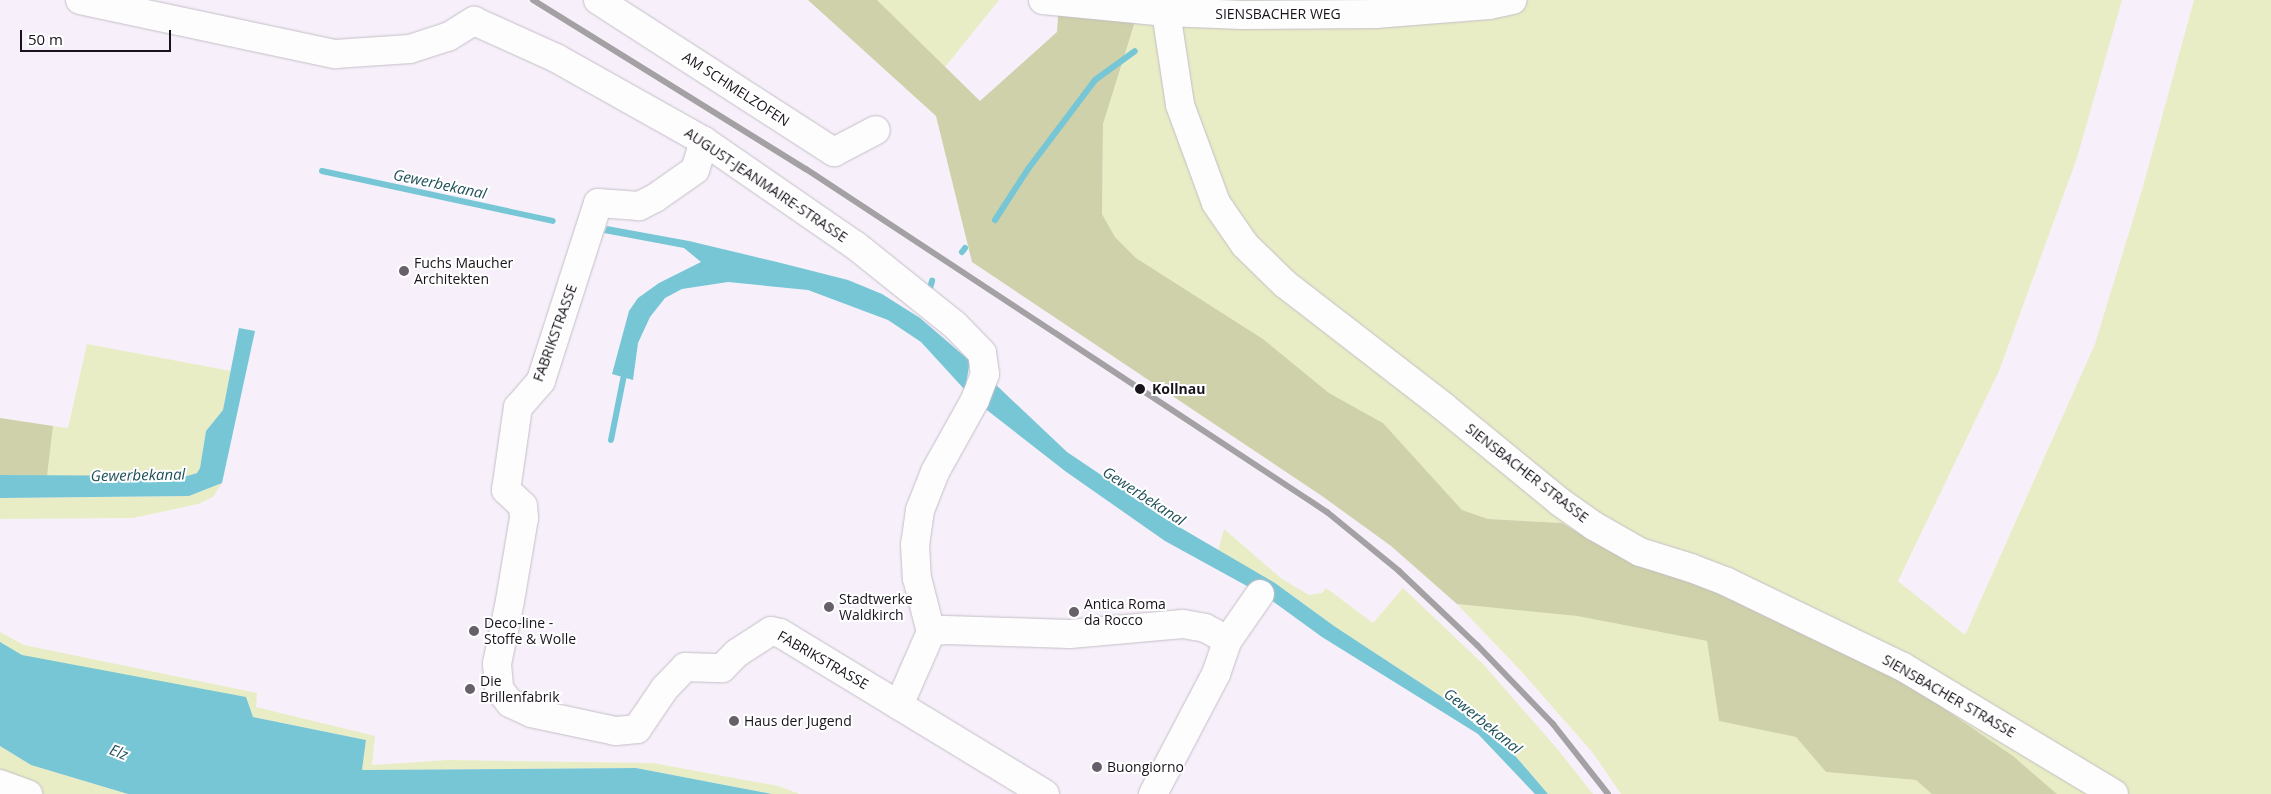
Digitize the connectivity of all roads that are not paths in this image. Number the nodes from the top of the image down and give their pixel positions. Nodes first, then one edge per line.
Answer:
1 (80, 0) edge
2 (598, 0) edge
3 (1043, 0) edge
4 (1512, 0) edge
5 (472, 10) edge
6 (1166, 12) junction
7 (876, 130) dead end
8 (704, 141) junction
9 (1260, 594) dead end
10 (931, 632) junction
11 (1228, 640) junction
12 (899, 705) junction
13 (0, 784) edge
14 (28, 794) edge
15 (1045, 794) edge
16 (1153, 794) edge
17 (2114, 794) edge

1 - 5 street, AUGUST-JEANMAIRE-STRASSE
2 - 7 street, AM SCHMELZOFEN
3 - 6 street, SIENSBACHER WEG
4 - 6 street, SIENSBACHER WEG
5 - 8 street, AUGUST-JEANMAIRE-STRASSE
6 - 17 street, SIENSBACHER STRASSE
8 - 10 street, AUGUST-JEANMAIRE-STRASSE
8 - 12 street, FABRIKSTRASSE
9 - 11 street
10 - 11 street
10 - 12 street
11 - 16 street
12 - 15 street, FABRIKSTRASSE
13 - 14 street

